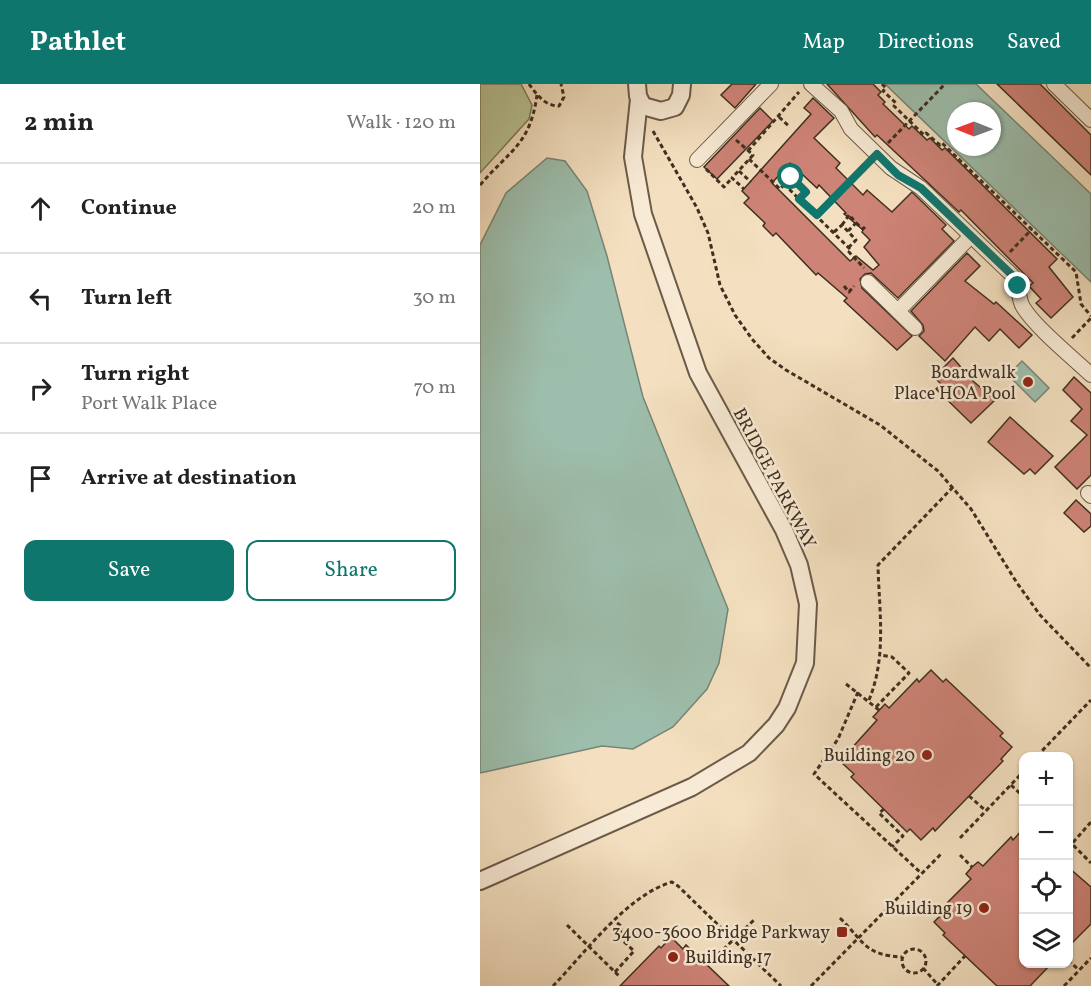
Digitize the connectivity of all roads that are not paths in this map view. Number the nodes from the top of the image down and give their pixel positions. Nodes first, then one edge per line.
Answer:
1 (682, 84) edge
2 (771, 84) edge
3 (811, 84) edge
4 (1053, 84) edge
5 (638, 92) edge
6 (1091, 120) edge
7 (697, 160) road end
8 (971, 236) junction
9 (868, 282) road end
10 (898, 311) junction
11 (915, 328) dead end
12 (1091, 375) edge
13 (480, 881) edge

1 - 5 street
2 - 7 street
3 - 8 street
4 - 6 street
5 - 13 street, BRIDGE PARKWAY
8 - 10 street
8 - 12 street
9 - 10 street
10 - 11 street

